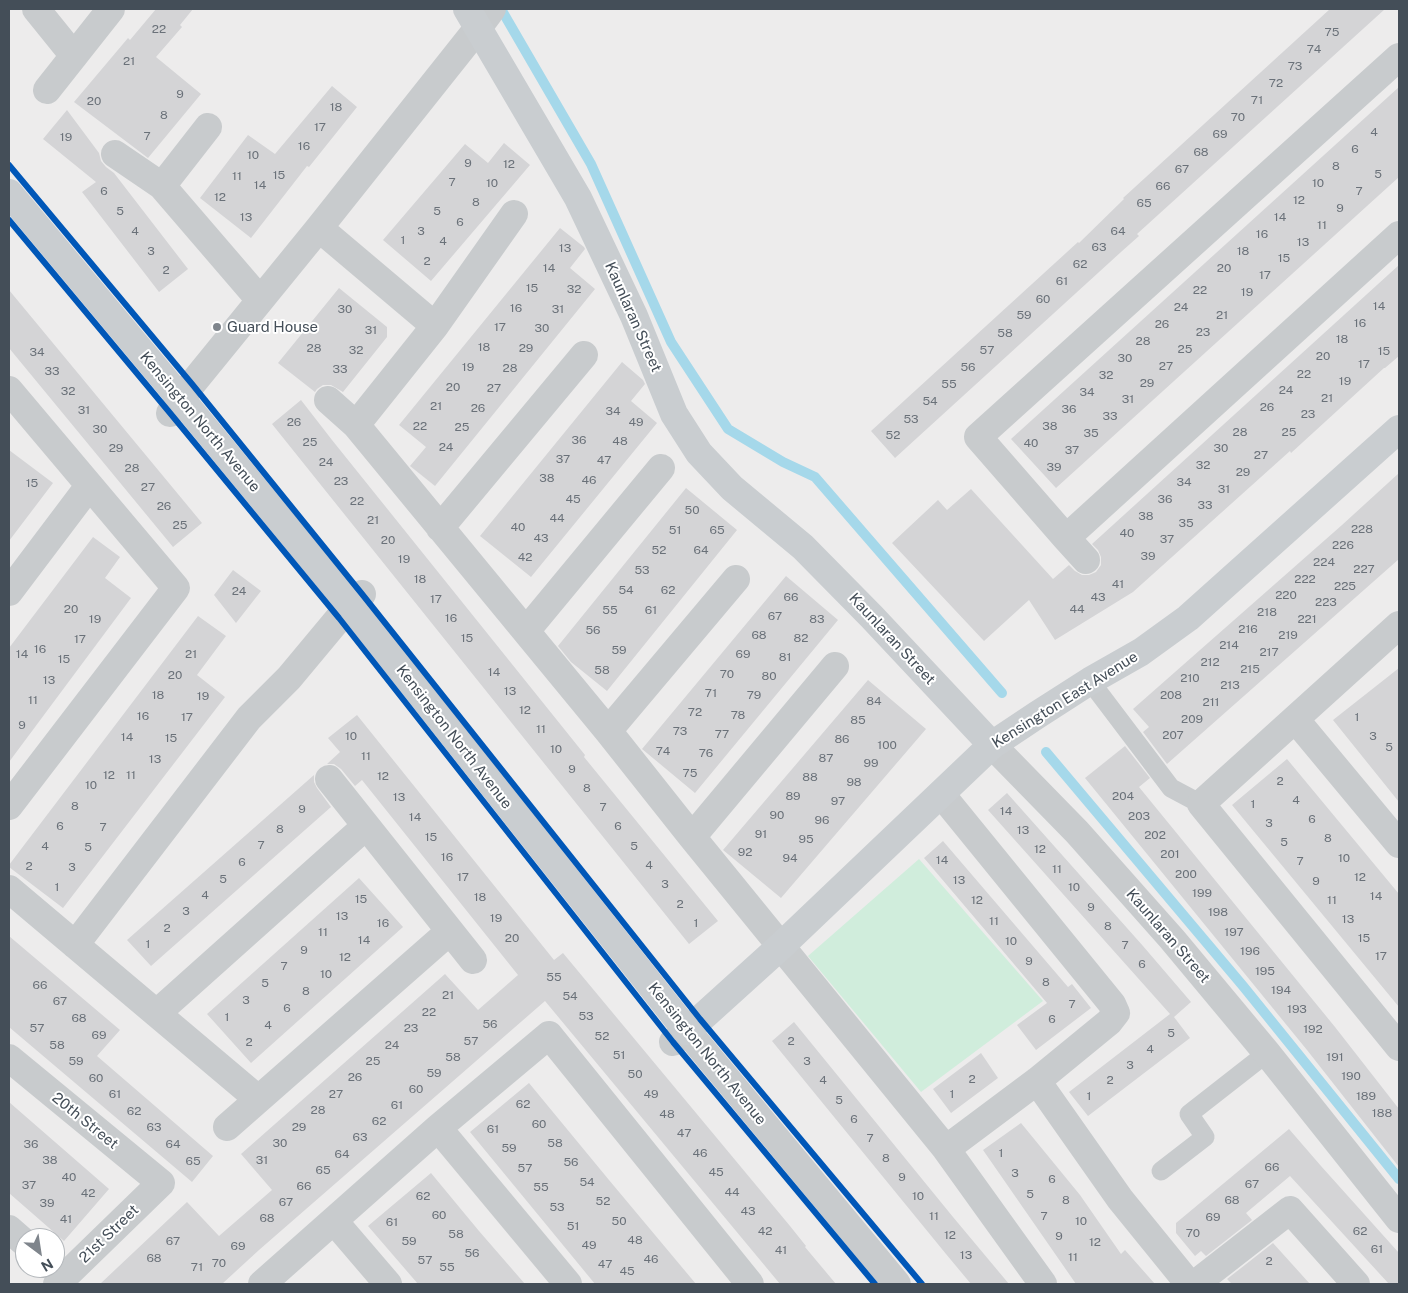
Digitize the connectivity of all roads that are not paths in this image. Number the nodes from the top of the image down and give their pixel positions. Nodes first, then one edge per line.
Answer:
1 (36, 9) edge
2 (111, 9) edge
3 (481, 16) edge
4 (74, 56) junction
5 (1399, 57) edge
6 (47, 90) dead end
7 (208, 127) dead end
8 (115, 154) dead end
9 (162, 186) junction
10 (9, 193) edge
11 (514, 214) dead end
12 (319, 228) junction
13 (1399, 235) edge
14 (260, 300) junction
15 (435, 326) junction
16 (584, 355) dead end
17 (9, 390) edge
18 (328, 400) dead end
19 (176, 406) junction
20 (356, 425) junction
21 (1399, 429) edge
22 (661, 468) dead end
23 (89, 486) junction
24 (440, 528) junction
25 (1066, 538) junction
26 (1086, 560) dead end
27 (736, 579) dead end
28 (9, 592) edge
29 (356, 600) junction
30 (526, 631) junction
31 (1397, 633) edge
32 (835, 666) dead end
33 (1090, 681) junction
34 (1295, 719) junction
35 (608, 731) junction
36 (1001, 739) junction
37 (329, 779) dead end
38 (941, 794) junction
39 (1202, 804) junction
40 (9, 806) edge
41 (366, 826) junction
42 (692, 837) junction
43 (1399, 844) edge
44 (9, 889) edge
45 (450, 931) junction
46 (75, 945) junction
47 (781, 946) junction
48 (473, 960) dead end
49 (157, 1014) junction
50 (680, 1036) junction
51 (1399, 1047) edge
52 (1267, 1053) junction
53 (9, 1058) edge
54 (1037, 1081) junction
55 (258, 1099) junction
56 (227, 1127) dead end
57 (438, 1128) junction
58 (946, 1149) junction
59 (1161, 1171) dead end
60 (161, 1184) joint
61 (1399, 1219) edge
62 (334, 1221) junction
63 (65, 1271) edge
64 (262, 1284) edge
65 (388, 1284) edge
66 (568, 1284) edge
67 (750, 1284) edge
68 (897, 1284) edge
69 (1043, 1284) edge
70 (1189, 1284) edge
71 (1196, 1284) edge
72 (1356, 1284) edge

1 - 4 street
2 - 4 street
3 - 12 street
3 - 36 street, Kaunlaran Street
4 - 6 street
5 - 25 street
7 - 9 street
8 - 9 street
9 - 14 street
10 - 19 street, Kensington North Avenue
11 - 15 street
12 - 14 street
12 - 15 street
13 - 25 street
14 - 19 street
15 - 20 street
16 - 24 street
17 - 23 street
18 - 20 street
19 - 29 street, Kensington North Avenue
20 - 24 street
21 - 33 street, Kensington East Avenue
22 - 30 street
23 - 28 street
23 - 40 street
24 - 30 street
25 - 26 street
27 - 35 street
29 - 46 street
29 - 50 street, Kensington North Avenue
30 - 35 street
31 - 34 street
32 - 42 street
33 - 36 street, Kensington East Avenue
33 - 39 lane
34 - 39 street
34 - 43 street
35 - 42 street
36 - 38 street, Kensington East Avenue
36 - 52 street, Kaunlaran Street
37 - 41 street
38 - 47 street, Kensington East Avenue
38 - 54 street
39 - 51 street
41 - 45 street
41 - 49 street
42 - 47 street
44 - 46 street
45 - 48 street
45 - 55 street
46 - 49 street
47 - 50 street, Kensington East Avenue
47 - 58 street
49 - 55 street
50 - 68 street, Kensington North Avenue
52 - 59 lane
52 - 61 street, Kaunlaran Street
53 - 60 street, 20th Street
54 - 58 street
54 - 70 street
55 - 56 street
57 - 62 street
57 - 66 street
57 - 67 street
58 - 69 street
60 - 63 street, 21st Street
62 - 64 street
62 - 65 street
71 - 72 street

